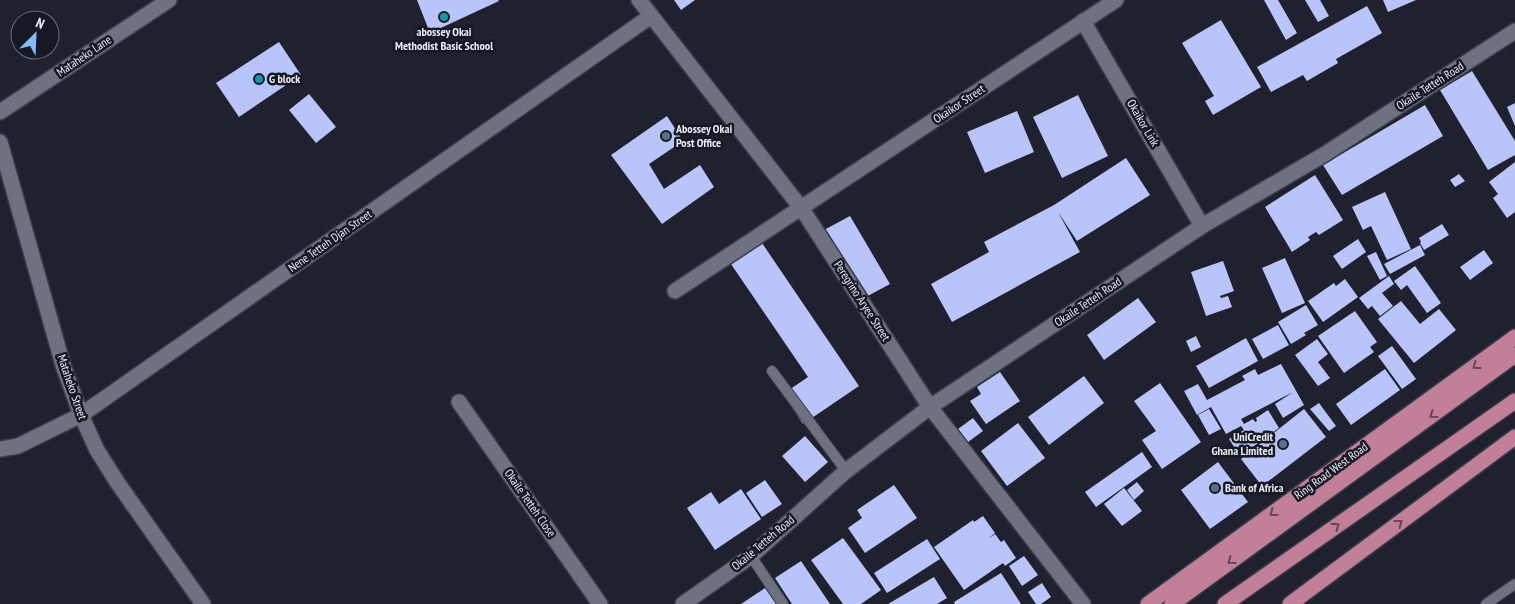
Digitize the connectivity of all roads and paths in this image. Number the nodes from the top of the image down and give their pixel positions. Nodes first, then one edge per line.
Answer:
1 (168, 0) edge
2 (639, 0) edge
3 (1116, 0) edge
4 (651, 16) junction
5 (1083, 21) junction
6 (1515, 31) edge
7 (0, 112) edge
8 (0, 142) edge
9 (802, 208) junction
10 (1202, 226) junction
11 (675, 291) dead end
12 (1515, 337) edge
13 (1515, 355) edge
14 (772, 372) dead end
15 (1515, 401) edge
16 (460, 402) dead end
17 (930, 406) junction
18 (81, 415) junction
19 (1515, 437) edge
20 (0, 449) edge
21 (846, 471) junction
22 (751, 556) junction
23 (1515, 584) edge
24 (203, 604) edge
25 (600, 604) edge
26 (683, 604) edge
27 (783, 604) edge
28 (1083, 604) edge
29 (1148, 604) edge
30 (1172, 604) edge
31 (1224, 604) edge
32 (1290, 604) edge
33 (1486, 604) edge

1 - 7 street, Mataheko Lane
2 - 4 street, Peregrino Aryee Street
3 - 5 street, Okaikor Street
4 - 9 street, Peregrino Aryee Street
4 - 18 street, Nene Tetteh Djan Street
5 - 9 street, Okaikor Street
5 - 10 street, Okaikor Link
6 - 10 street, Okaile Tetteh Road
8 - 18 street, Mataheko Street
9 - 11 street, Okaikor Street
9 - 17 street, Peregrino Aryee Street
10 - 17 street, Okaile Tetteh Road
12 -> 29 main road, Ring Road West Road
13 -> 30 main road, Ring Road West Road
14 - 21 lane
31 -> 15 main road
16 - 25 street, Okaile Tetteh Close
17 - 21 street, Okaile Tetteh Road
17 - 28 street, Peregrino Aryee Street
18 - 20 street, Nene Tetteh Djan Street
18 - 24 street, Mataheko Street
32 -> 19 main road
21 - 22 street, Okaile Tetteh Road
22 - 26 street, Okaile Tetteh Road
22 - 27 lane
23 - 33 lane

